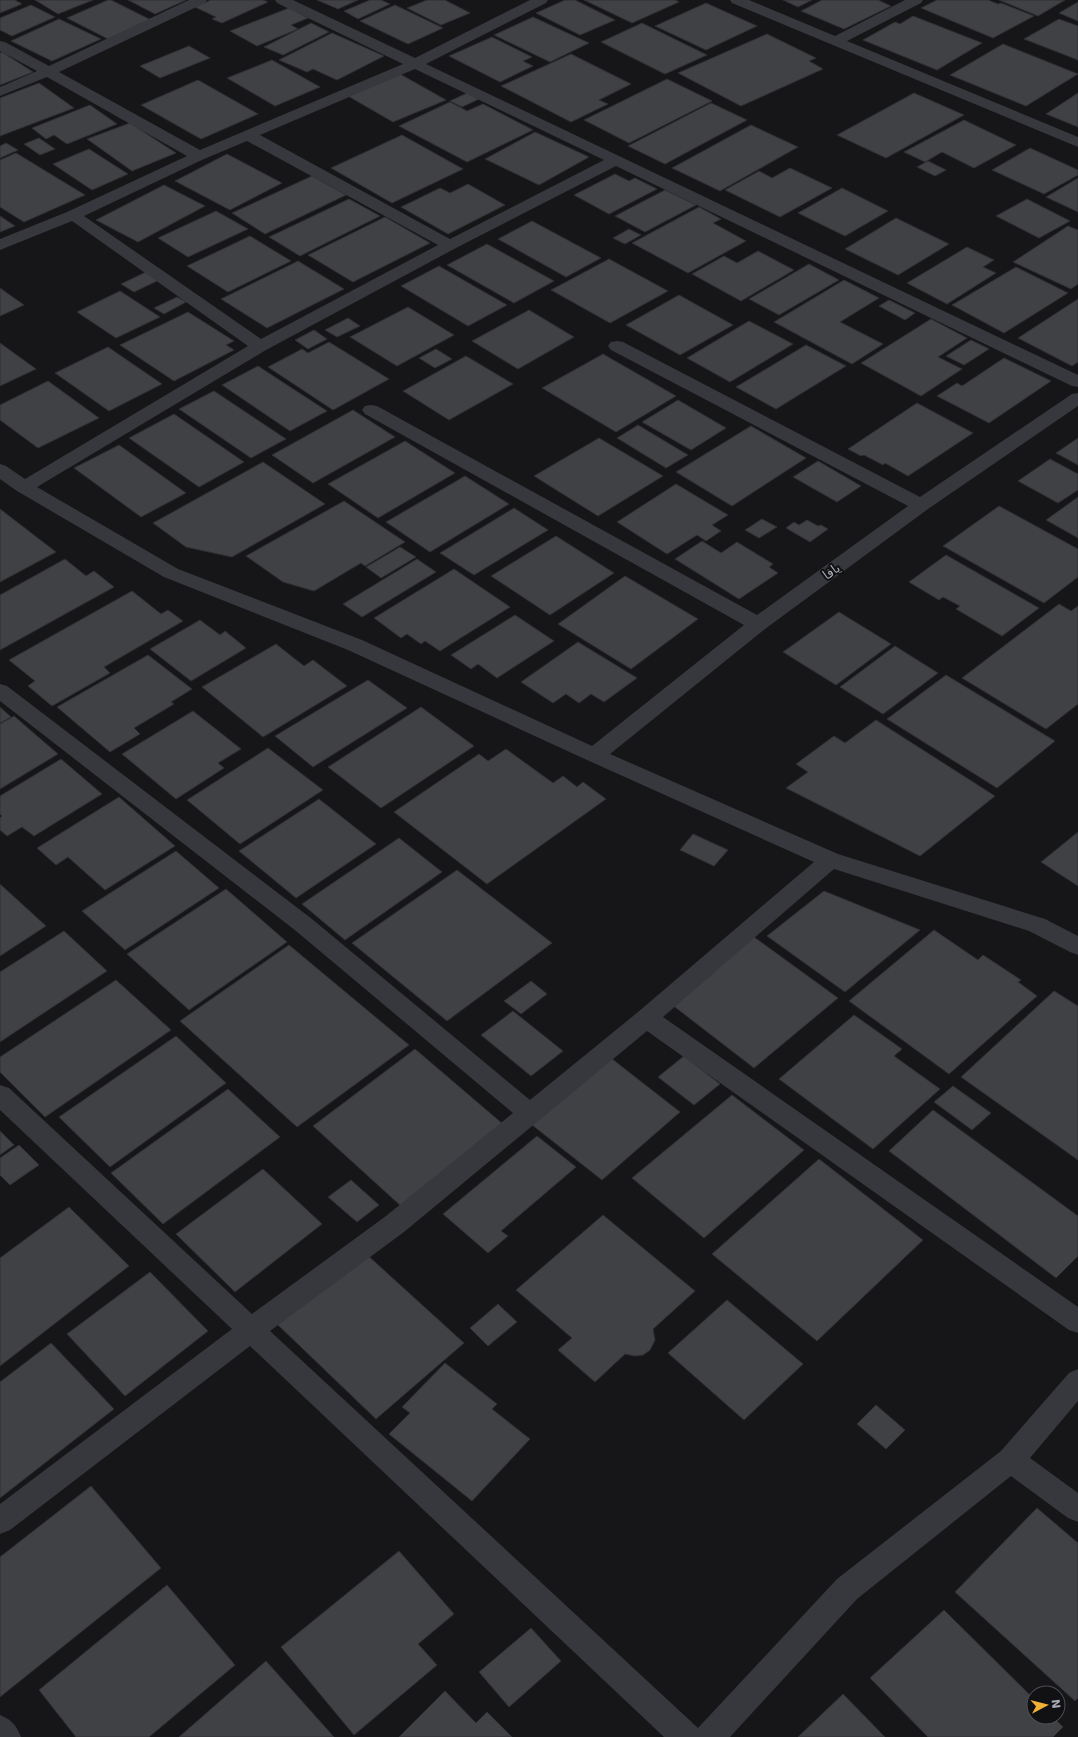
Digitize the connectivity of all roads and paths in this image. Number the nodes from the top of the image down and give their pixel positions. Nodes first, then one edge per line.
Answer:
1 (200, 0) edge
2 (282, 0) edge
3 (541, 0) edge
4 (737, 0) edge
5 (916, 0) edge
6 (835, 41) junction
7 (0, 44) edge
8 (415, 64) junction
9 (48, 72) junction
10 (0, 92) edge
11 (248, 135) junction
12 (1078, 142) edge
13 (199, 156) junction
14 (617, 160) junction
15 (73, 214) junction
16 (0, 245) edge
17 (450, 245) junction
18 (260, 346) junction
19 (617, 346) dead end
20 (1078, 382) edge
21 (1078, 398) edge
22 (371, 410) dead end
23 (0, 470) edge
24 (24, 487) junction
25 (921, 505) junction
26 (758, 624) junction
27 (0, 691) edge
28 (594, 755) junction
29 (830, 860) junction
30 (1078, 946) edge
31 (646, 1018) junction
32 (0, 1095) edge
33 (530, 1114) junction
34 (1078, 1322) edge
35 (250, 1331) junction
36 (1078, 1381) edge
37 (1011, 1460) junction
38 (1078, 1509) edge
39 (0, 1521) edge
40 (0, 1730) edge
41 (6, 1737) edge
42 (686, 1737) edge
43 (709, 1737) edge

1 - 9 street
2 - 8 street
3 - 8 street
4 - 6 street
5 - 6 street
6 - 12 street
7 - 9 street
8 - 11 street
8 - 14 street
9 - 10 street
9 - 13 street
11 - 13 street
11 - 17 street
13 - 15 street
14 - 17 street
14 - 20 street
15 - 16 street
15 - 18 street
17 - 18 street
18 - 24 street
19 - 25 street
21 - 25 street, يافا
22 - 26 street
23 - 24 street
24 - 28 street
25 - 26 street, يافا
26 - 28 street, يافا
27 - 33 street
28 - 29 street
29 - 30 street
29 - 31 street
31 - 33 street
31 - 34 street
32 - 35 street
33 - 35 street
35 - 39 street
35 - 42 street
36 - 37 street
37 - 38 street
37 - 43 street
40 - 41 street

